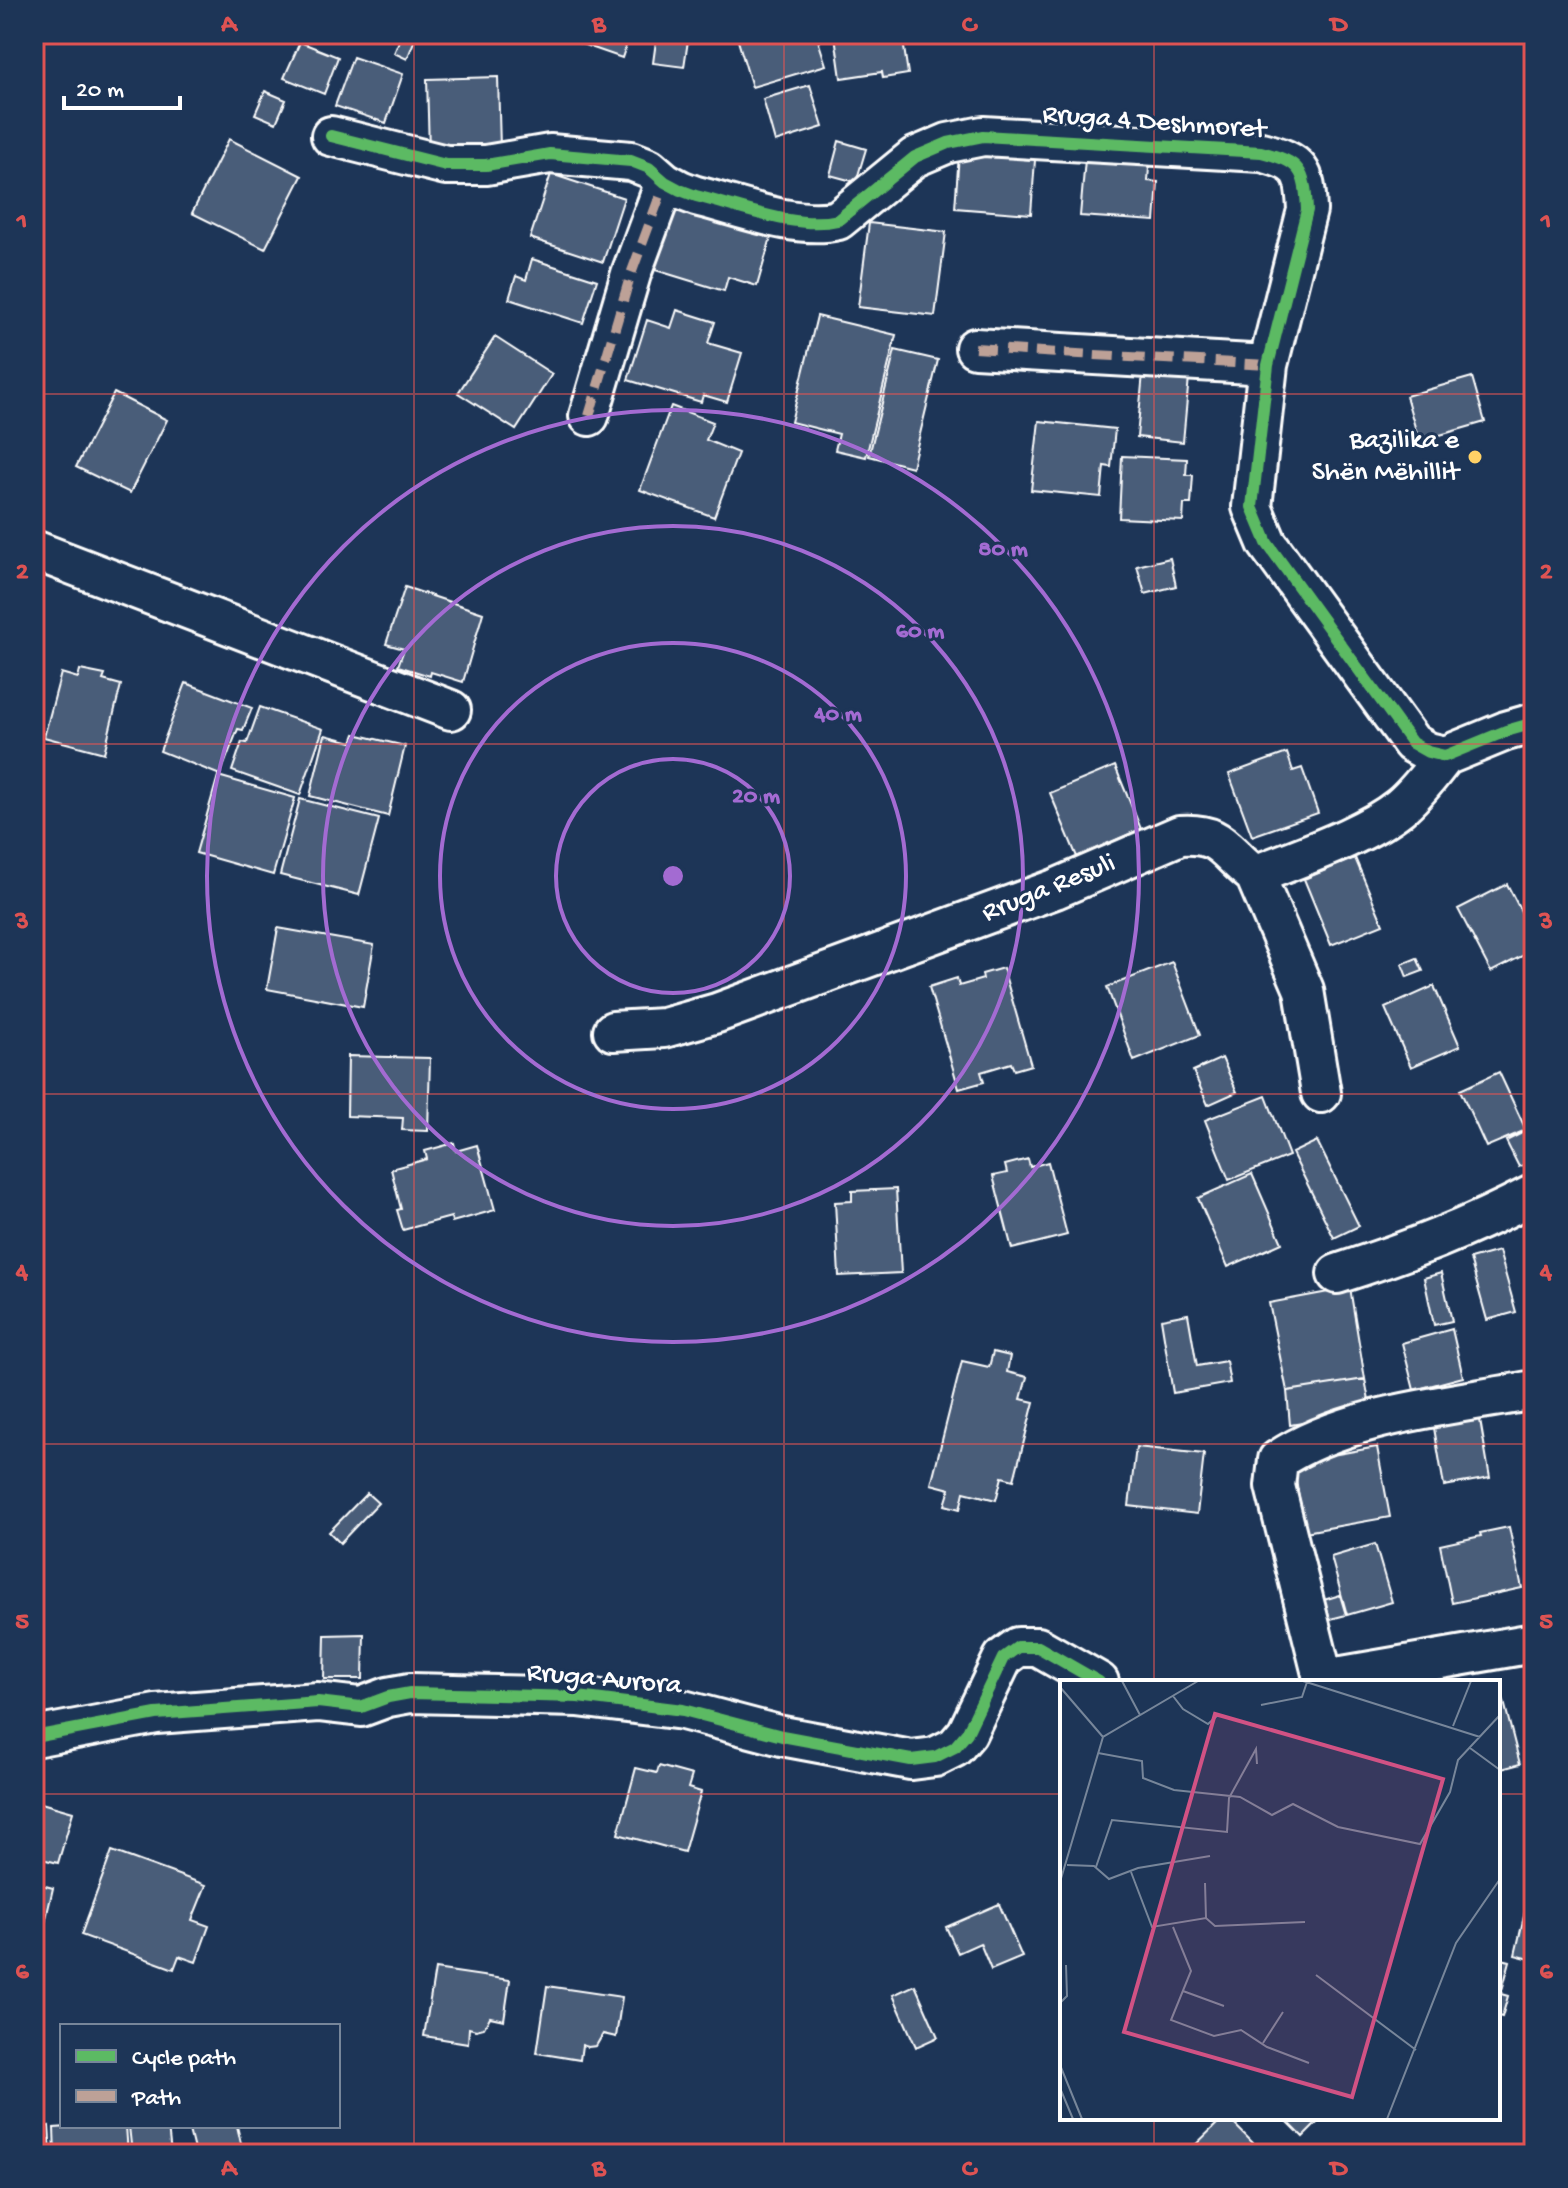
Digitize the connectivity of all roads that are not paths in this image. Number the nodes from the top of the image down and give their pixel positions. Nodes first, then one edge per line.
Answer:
1 (331, 136) dead end
2 (665, 182) junction
3 (975, 348) dead end
4 (1268, 365) junction
5 (589, 416) dead end
6 (34, 550) edge
7 (451, 710) dead end
8 (1534, 723) edge
9 (1445, 756) junction
10 (1255, 875) junction
11 (613, 1031) dead end
12 (1321, 1093) dead end
13 (1534, 1194) edge
14 (1337, 1274) dead end
15 (1534, 1390) edge
16 (1534, 1643) edge
17 (1096, 1680) edge
18 (1323, 1680) edge
19 (1329, 1680) edge
20 (34, 1737) edge

1 - 2 street, Rruga 4 Deshmoret
2 - 4 street, Rruga 4 Deshmoret
2 - 5 street
3 - 4 street
4 - 9 street, Rruga 4 Deshmoret
6 - 7 street
8 - 9 street
9 - 10 street
10 - 11 street, Rruga Resuli
10 - 12 street
13 - 14 street
15 - 18 street
16 - 19 street
17 - 20 street, Rruga Aurora

